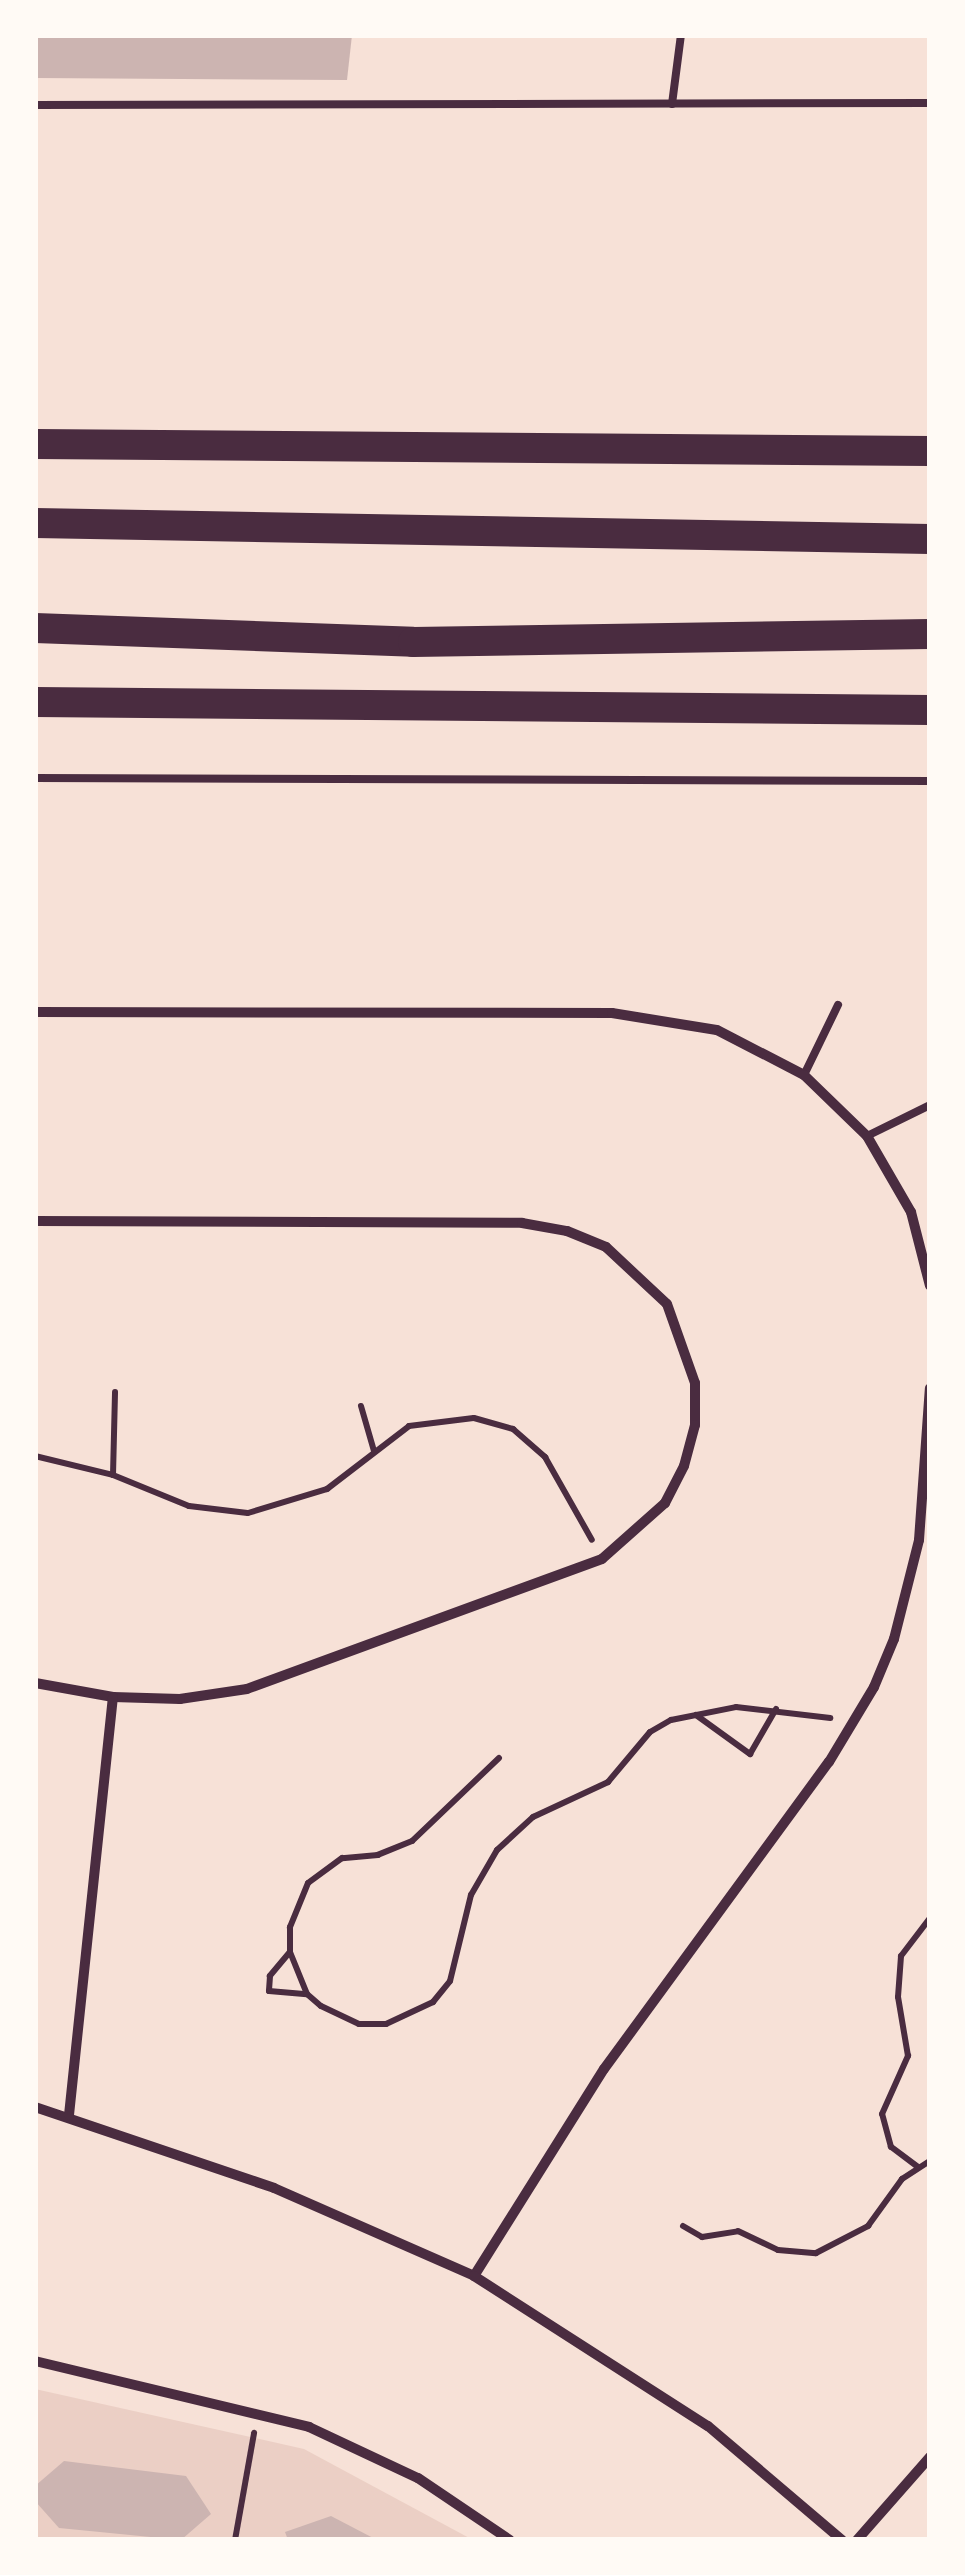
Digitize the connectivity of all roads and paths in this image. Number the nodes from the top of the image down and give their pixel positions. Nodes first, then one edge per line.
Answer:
1 (681, 35) edge
2 (672, 104) junction
3 (930, 104) edge
4 (35, 105) edge
5 (35, 444) edge
6 (930, 452) edge
7 (35, 524) edge
8 (930, 539) edge
9 (35, 628) edge
10 (930, 634) edge
11 (35, 702) edge
12 (930, 710) edge
13 (35, 778) edge
14 (930, 781) edge
15 (838, 1005) dead end
16 (35, 1012) edge
17 (804, 1075) junction
18 (930, 1105) edge
19 (867, 1136) junction
20 (35, 1221) edge
21 (930, 1286) edge
22 (930, 1388) edge
23 (116, 1392) dead end
24 (361, 1406) dead end
25 (374, 1451) junction
26 (35, 1456) edge
27 (113, 1475) junction
28 (602, 1559) junction
29 (35, 1682) edge
30 (113, 1697) junction
31 (776, 1709) junction
32 (695, 1714) junction
33 (856, 1722) junction
34 (499, 1758) dead end
35 (930, 1918) edge
36 (290, 1952) junction
37 (308, 1994) junction
38 (35, 2107) edge
39 (69, 2116) junction
40 (930, 2161) edge
41 (918, 2167) junction
42 (683, 2226) dead end
43 (474, 2276) junction
44 (35, 2361) edge
45 (258, 2412) junction
46 (930, 2457) edge
47 (234, 2540) edge
48 (510, 2540) edge
49 (842, 2540) edge
50 (857, 2540) edge

1 - 2 lane
2 - 3 lane
2 - 4 lane
5 - 6 highway
7 - 8 highway
9 - 10 highway
11 - 12 highway
13 - 14 lane
15 - 17 lane
16 - 17 street
17 - 19 street
18 - 19 lane
19 - 21 street
20 - 28 street
22 - 33 street
23 - 27 path
24 - 25 path
25 - 27 path
25 - 28 path
26 - 27 path
28 - 30 street
29 - 30 street
30 - 39 street
31 - 32 path
31 - 32 path
31 - 33 path
32 - 37 path
33 - 43 street
34 - 36 path
35 - 41 path
36 - 37 path
36 - 37 path
38 - 39 street
39 - 43 street
40 - 41 path
41 - 42 path
43 - 49 street
44 - 45 street
45 - 47 path
45 - 48 street
46 - 50 street

